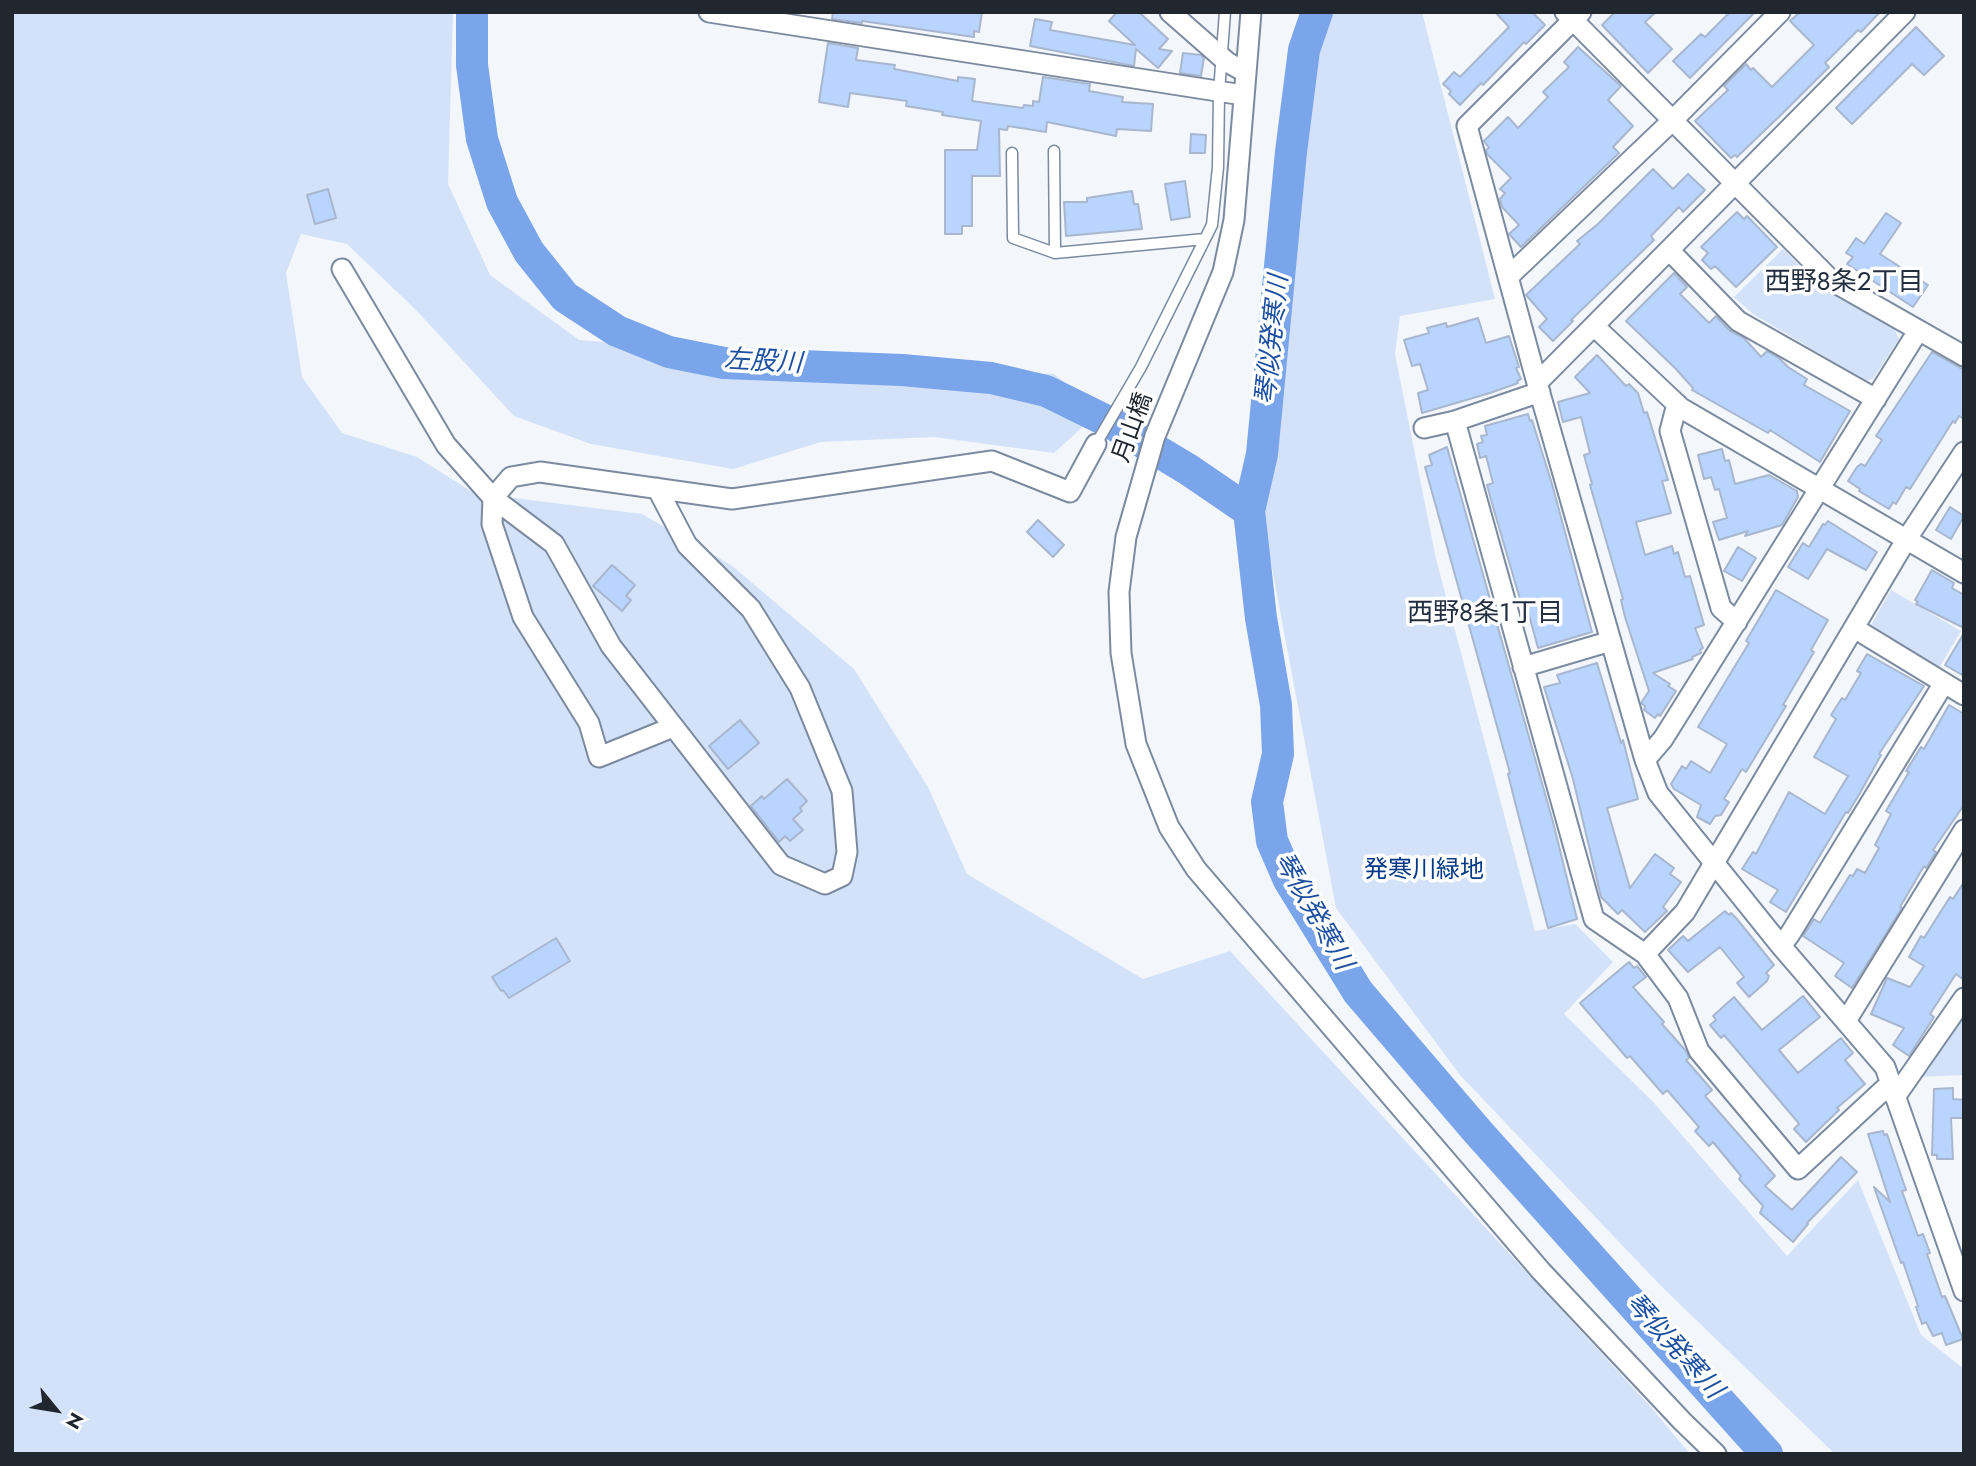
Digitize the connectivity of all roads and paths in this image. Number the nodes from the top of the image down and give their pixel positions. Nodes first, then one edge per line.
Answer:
1 (709, 12) edge
2 (1170, 12) edge
3 (1224, 12) edge
4 (1251, 12) edge
5 (1780, 12) edge
6 (1905, 12) edge
7 (1573, 15) edge
8 (1222, 57) junction
9 (1245, 72) junction
10 (1219, 92) junction
11 (1243, 95) junction
12 (1673, 120) junction
13 (1054, 151) dead end
14 (1012, 153) dead end
15 (1736, 183) junction
16 (1205, 239) junction
17 (1669, 250) junction
18 (1055, 253) junction
19 (342, 269) dead end
20 (1508, 277) junction
21 (1594, 326) junction
22 (1919, 331) junction
23 (1964, 356) edge
24 (1539, 388) junction
25 (1876, 399) junction
26 (1677, 404) junction
27 (1455, 421) junction
28 (1424, 428) dead end
29 (1096, 444) joint
30 (1962, 459) edge
31 (657, 488) junction
32 (1820, 490) junction
33 (493, 498) junction
34 (1906, 540) junction
35 (1964, 573) edge
36 (1737, 622) junction
37 (1854, 628) junction
38 (1611, 641) junction
39 (1523, 667) junction
40 (1944, 683) junction
41 (1964, 695) edge
42 (673, 727) junction
43 (1645, 760) junction
44 (1961, 841) edge
45 (1715, 861) junction
46 (1781, 946) junction
47 (1645, 954) junction
48 (1964, 998) edge
49 (1846, 1021) junction
50 (1894, 1089) junction
51 (1964, 1291) edge
52 (1716, 1454) edge

1 - 10 street
2 - 8 street
3 - 8 lane
4 - 9 street, 月山橋
5 - 12 street
6 - 15 street
7 - 12 street
7 - 20 street
8 - 9 street
8 - 10 lane
9 - 11 street, 月山橋
10 - 11 street
10 - 16 lane
11 - 52 street, 月山橋
12 - 15 street
12 - 20 street
13 - 18 lane
14 - 18 lane
15 - 17 street
15 - 22 street
16 - 18 lane
16 - 29 lane
17 - 21 street
17 - 25 street
19 - 33 street
20 - 24 street
21 - 24 street
21 - 26 street
22 - 23 street
22 - 25 street
24 - 27 street
24 - 38 street
25 - 32 street
26 - 32 street
26 - 36 street
27 - 28 street
27 - 39 street
29 - 31 street
30 - 34 street
31 - 33 street
31 - 42 street
32 - 34 street
32 - 36 street
33 - 42 street
33 - 42 street
34 - 35 street
34 - 37 street
36 - 43 street
37 - 40 street
37 - 45 street
38 - 39 street
38 - 43 street
39 - 47 street
40 - 41 street
40 - 46 street
43 - 45 street
44 - 49 street
45 - 46 street
45 - 47 street
46 - 49 street
47 - 50 street
48 - 50 street
49 - 50 street
50 - 51 street

